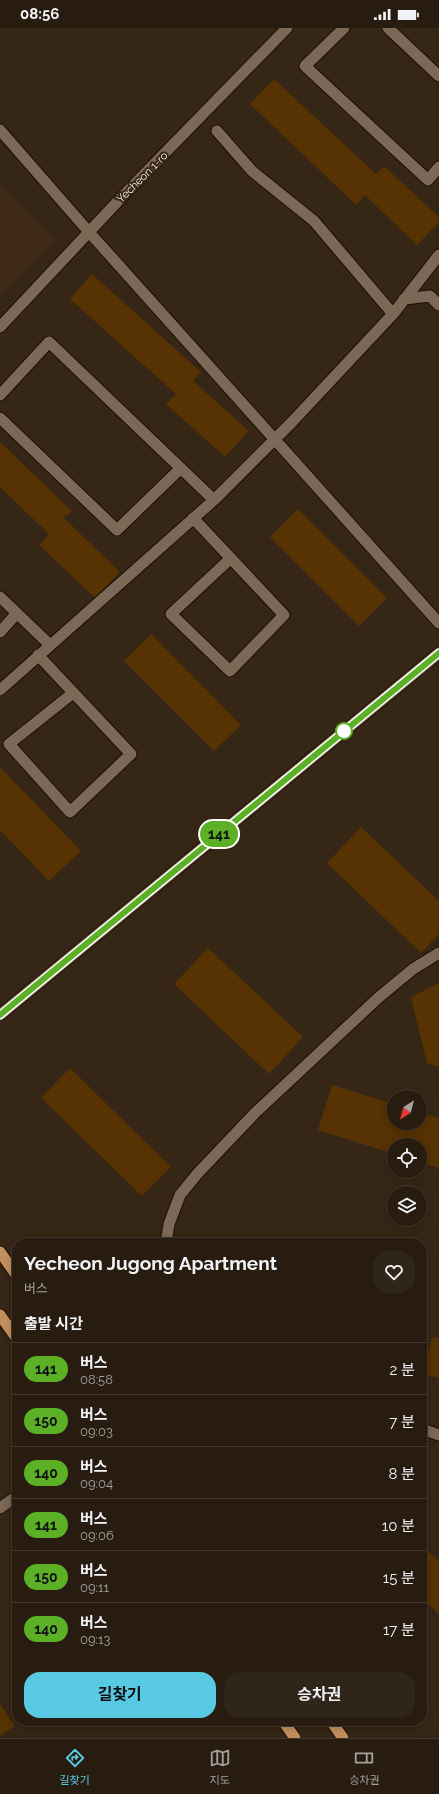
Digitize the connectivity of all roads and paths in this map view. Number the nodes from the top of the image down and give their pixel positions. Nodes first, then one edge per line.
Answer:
1 (287, 28) edge
2 (344, 28) edge
3 (388, 28) edge
4 (439, 76) edge
5 (0, 130) edge
6 (217, 131) dead end
7 (439, 167) edge
8 (89, 232) junction
9 (439, 255) edge
10 (404, 299) junction
11 (439, 305) edge
12 (393, 314) junction
13 (0, 327) edge
14 (0, 395) edge
15 (0, 418) edge
16 (274, 439) junction
17 (180, 468) junction
18 (214, 500) junction
19 (193, 518) junction
20 (231, 558) junction
21 (0, 597) edge
22 (17, 613) junction
23 (439, 623) edge
24 (0, 632) edge
25 (50, 645) junction
26 (439, 653) edge
27 (38, 655) junction
28 (0, 690) edge
29 (73, 693) junction
30 (439, 953) edge
31 (0, 1015) edge
32 (167, 1238) edge
33 (0, 1252) edge
34 (12, 1269) edge
35 (0, 1315) edge
36 (12, 1332) edge
37 (427, 1431) edge
38 (439, 1435) edge
39 (12, 1500) edge
40 (0, 1508) edge
41 (287, 1726) edge
42 (335, 1726) edge
43 (295, 1738) edge
44 (343, 1738) edge

1 - 8 street, Yecheon 1-ro
2 - 7 street
3 - 4 street
5 - 8 street
6 - 12 street
8 - 13 street, Yecheon 1-ro
8 - 16 street
9 - 10 street
10 - 11 street
10 - 12 street
12 - 16 street
14 - 17 street
15 - 17 street
16 - 18 street
16 - 23 street
17 - 18 street
18 - 19 street
19 - 20 street
19 - 25 street
20 - 20 street
21 - 22 street
22 - 24 street
22 - 25 street
25 - 27 street
26 - 31 street
27 - 28 street
27 - 29 street
29 - 29 street
30 - 32 street
33 - 34 main road
35 - 36 main road
37 - 38 street
39 - 40 street
41 - 43 main road
42 - 44 main road

